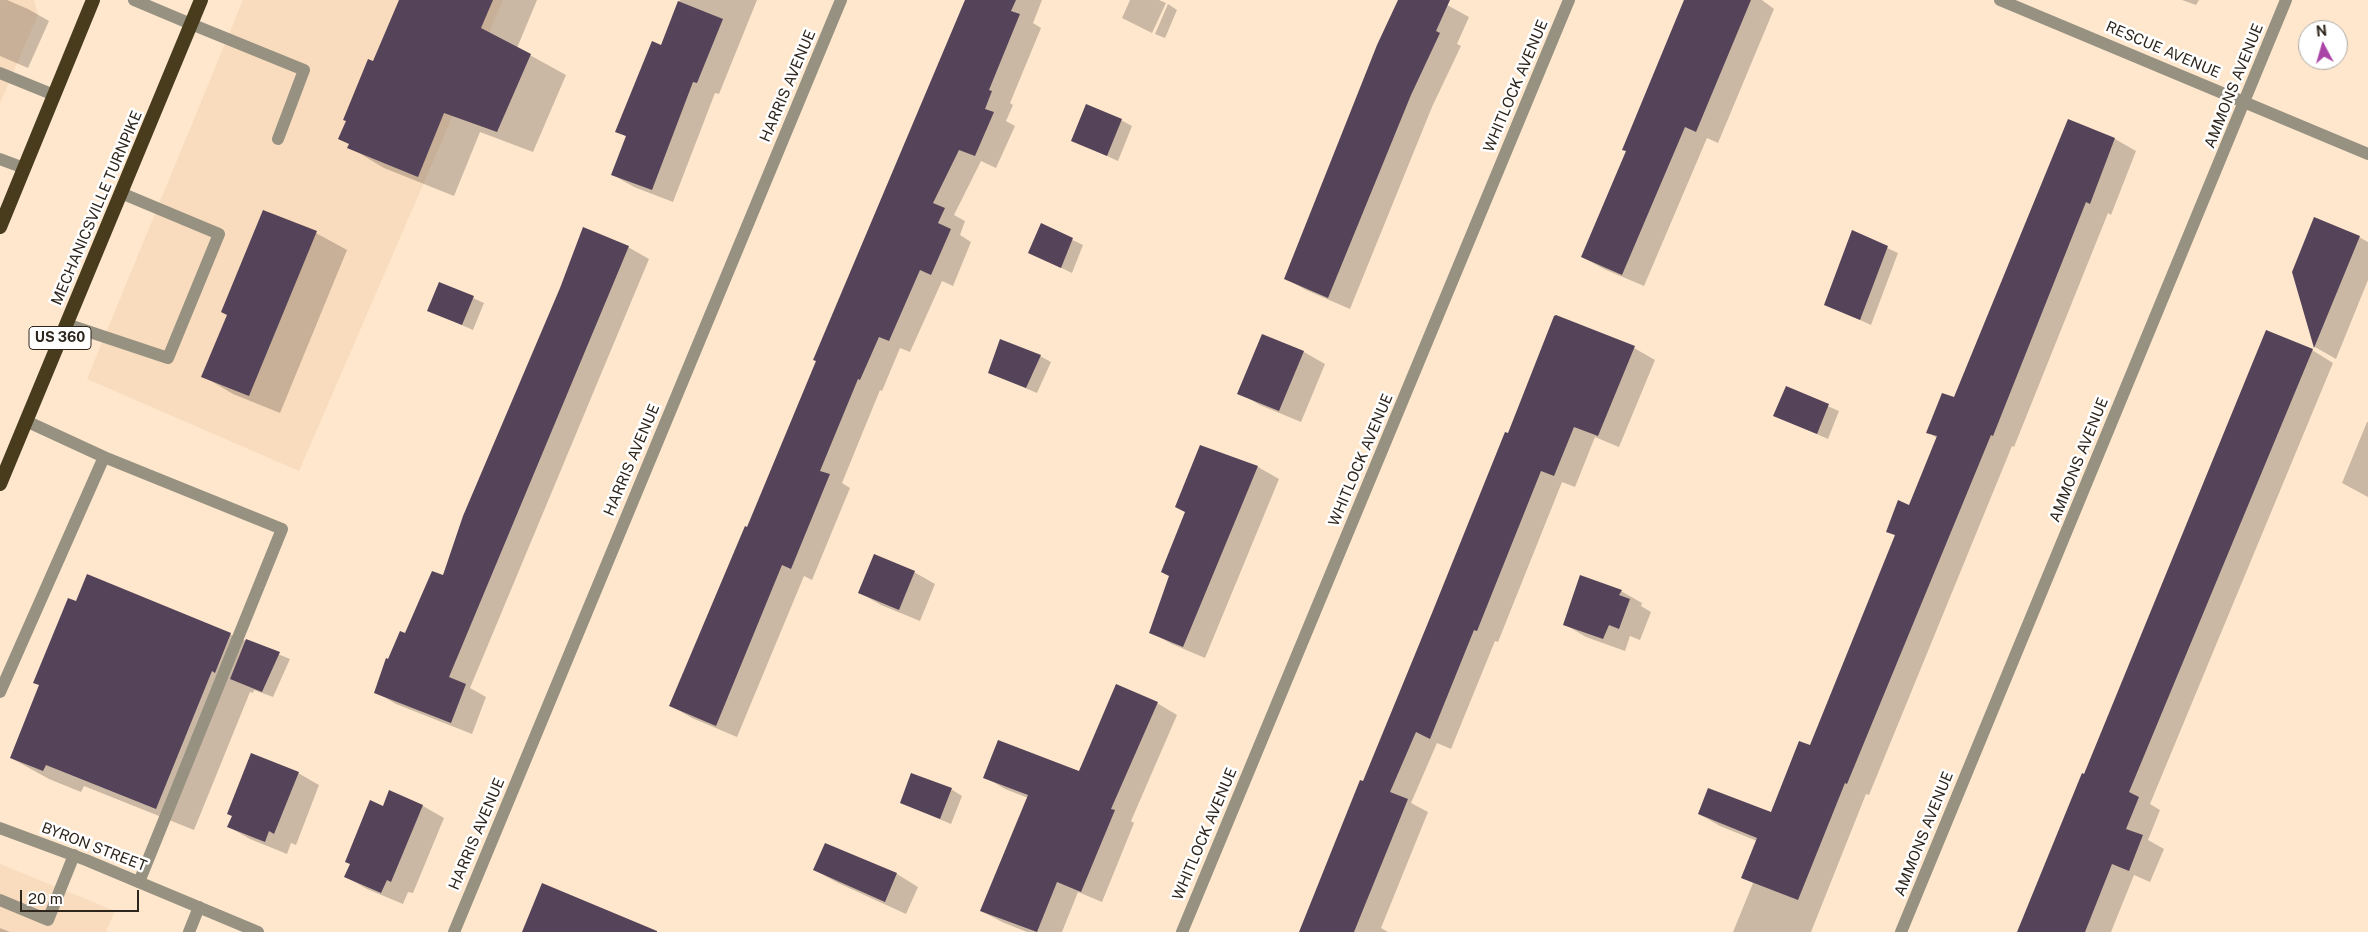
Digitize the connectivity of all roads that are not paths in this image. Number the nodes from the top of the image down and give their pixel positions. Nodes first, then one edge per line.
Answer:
1 (93, 0) edge
2 (134, 0) edge
3 (201, 0) edge
4 (841, 0) edge
5 (1569, 0) edge
6 (2000, 0) edge
7 (2286, 0) edge
8 (191, 24) junction
9 (0, 74) edge
10 (54, 96) junction
11 (2244, 102) junction
12 (278, 139) dead end
13 (2368, 154) edge
14 (0, 159) edge
15 (24, 168) junction
16 (121, 193) junction
17 (0, 227) edge
18 (66, 324) junction
19 (26, 421) junction
20 (104, 457) junction
21 (0, 484) edge
22 (0, 692) edge
23 (0, 828) edge
24 (74, 855) junction
25 (138, 882) junction
26 (0, 900) edge
27 (199, 907) junction
28 (49, 926) edge
29 (189, 932) edge
30 (258, 932) edge
31 (454, 932) edge
32 (1182, 932) edge
33 (1901, 932) edge

1 - 10 highway
2 - 8 street
3 - 8 highway, MECHANICSVILLE TURNPIKE / US 360
4 - 31 street, HARRIS AVENUE
5 - 32 street, WHITLOCK AVENUE
6 - 11 street, RESCUE AVENUE
7 - 11 street, AMMONS AVENUE
8 - 12 street
8 - 16 highway, MECHANICSVILLE TURNPIKE / US 360
9 - 10 street
10 - 15 highway
11 - 13 street, RESCUE AVENUE
11 - 33 street, AMMONS AVENUE
14 - 15 street
15 - 17 highway
16 - 18 highway, MECHANICSVILLE TURNPIKE / US 360
16 - 18 street
18 - 19 highway, MECHANICSVILLE TURNPIKE / US 360
19 - 20 street
19 - 21 highway, MECHANICSVILLE TURNPIKE / US 360
20 - 22 street
20 - 25 street
23 - 24 street, BYRON STREET
24 - 25 street, BYRON STREET
24 - 28 street
25 - 27 street, BYRON STREET
26 - 28 street
27 - 29 street
27 - 30 street, BYRON STREET

